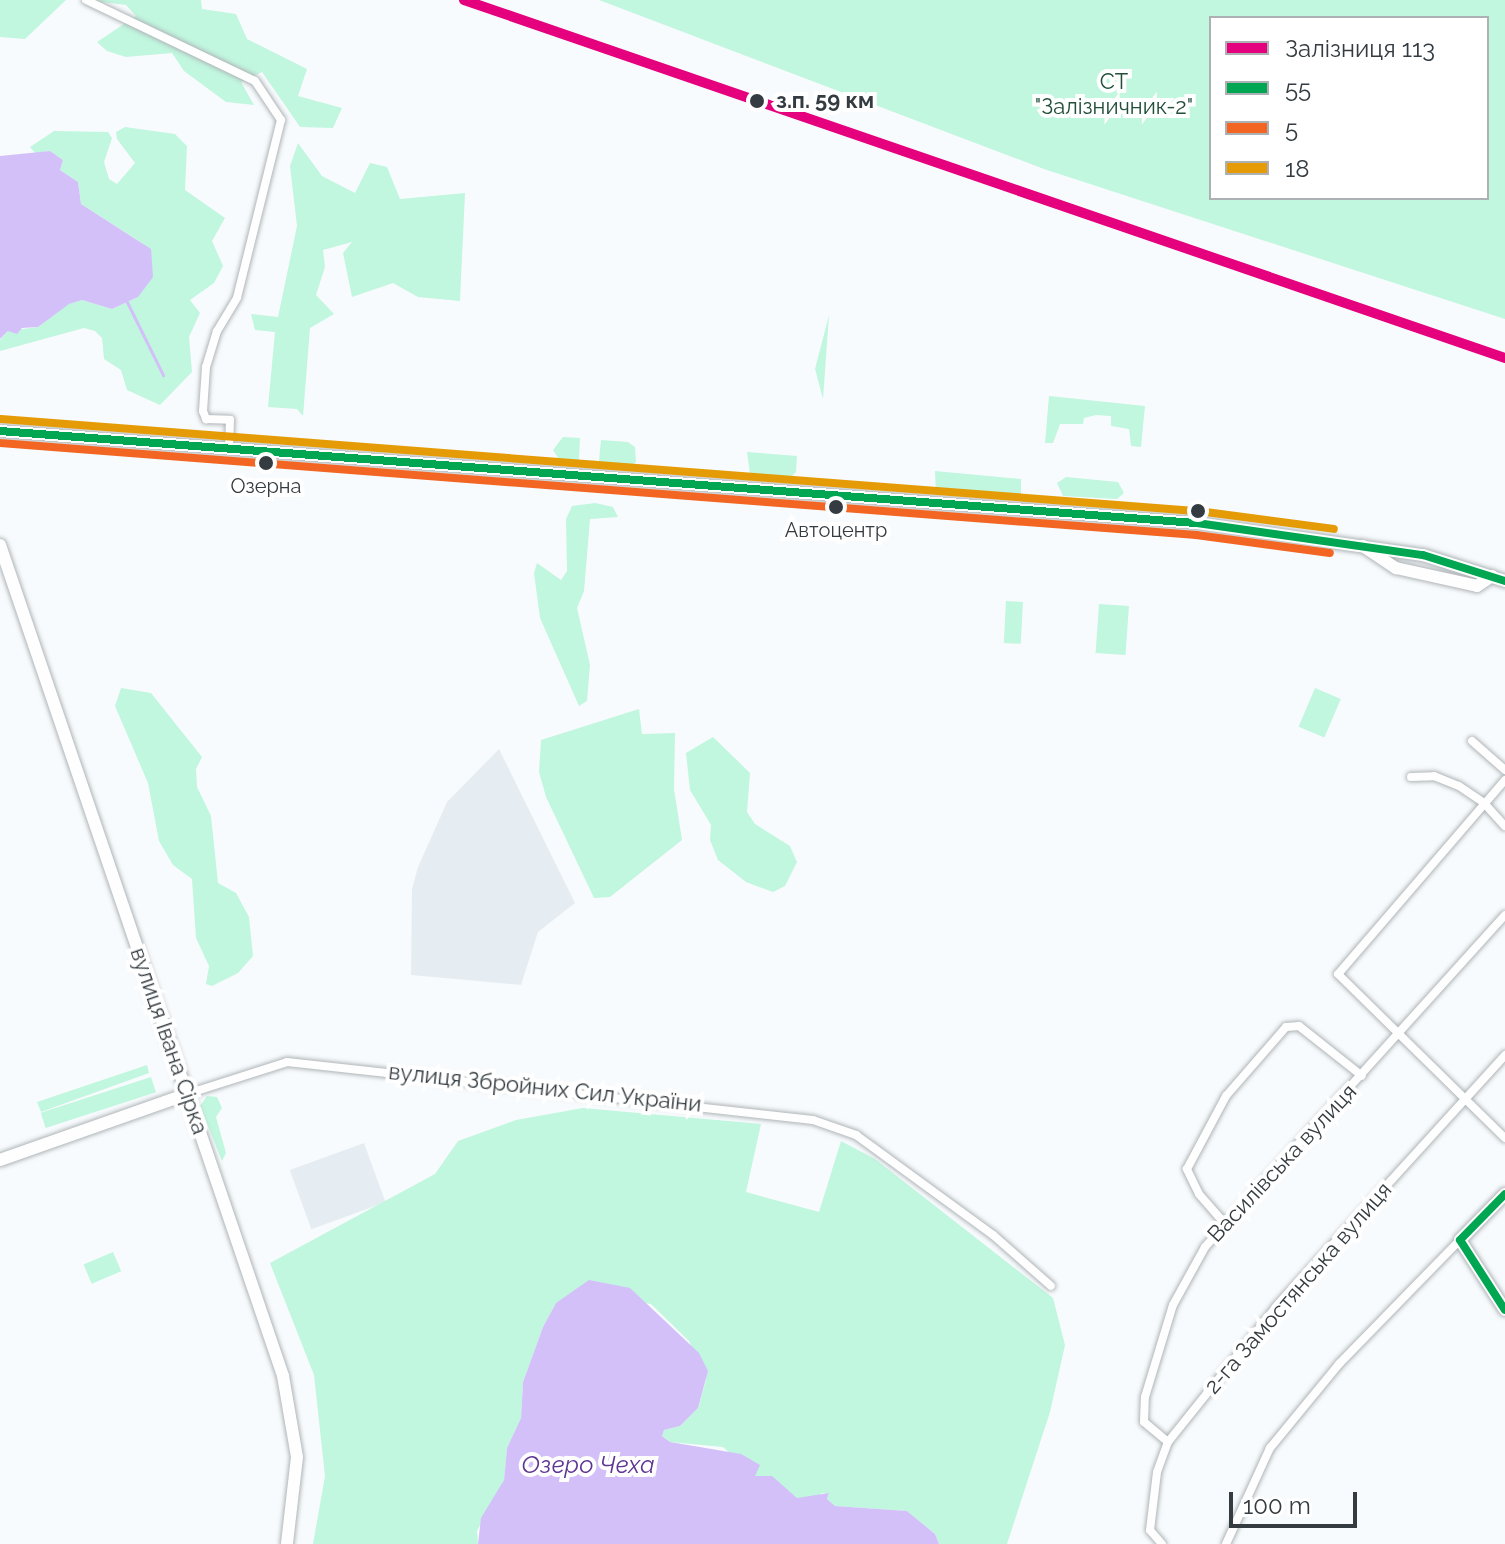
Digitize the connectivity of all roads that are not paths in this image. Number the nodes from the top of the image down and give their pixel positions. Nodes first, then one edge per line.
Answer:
1 (86, 0) edge
2 (0, 431) edge
3 (229, 447) junction
4 (1359, 543) junction
5 (0, 545) edge
6 (1492, 576) junction
7 (1505, 581) edge
8 (1472, 741) dead end
9 (1505, 770) edge
10 (1411, 777) dead end
11 (1505, 780) edge
12 (1484, 803) junction
13 (1505, 826) edge
14 (1505, 915) edge
15 (1397, 1037) junction
16 (1505, 1055) edge
17 (1362, 1076) junction
18 (187, 1094) junction
19 (1464, 1100) junction
20 (1505, 1138) edge
21 (0, 1160) edge
22 (1505, 1194) edge
23 (1226, 1225) junction
24 (1460, 1240) junction
25 (1051, 1286) dead end
26 (1505, 1310) edge
27 (1168, 1442) junction
28 (287, 1544) edge
29 (1162, 1544) edge
30 (1226, 1544) edge

1 - 3 street
2 - 3 main road
3 - 4 main road
4 - 6 main road
4 - 6 main road
5 - 18 main road, вулиця Івана Сірка
6 - 7 main road
8 - 9 street
10 - 12 street
11 - 12 street
12 - 13 street
12 - 15 street
14 - 15 street, Василівська вулиця
15 - 17 street, Василівська вулиця
15 - 19 street
16 - 19 street, 2-га Замостянська вулиця
17 - 23 street, Василівська вулиця
17 - 23 street
18 - 21 main road, вулиця Збройних Сил України
18 - 25 street, вулиця Збройних Сил України
18 - 28 main road, вулиця Івана Сірка
19 - 20 street
19 - 27 street, 2-га Замостянська вулиця
22 - 24 main road
23 - 27 street, Василівська вулиця
24 - 26 main road
24 - 30 street
27 - 29 street, 2-га Замостянська вулиця

